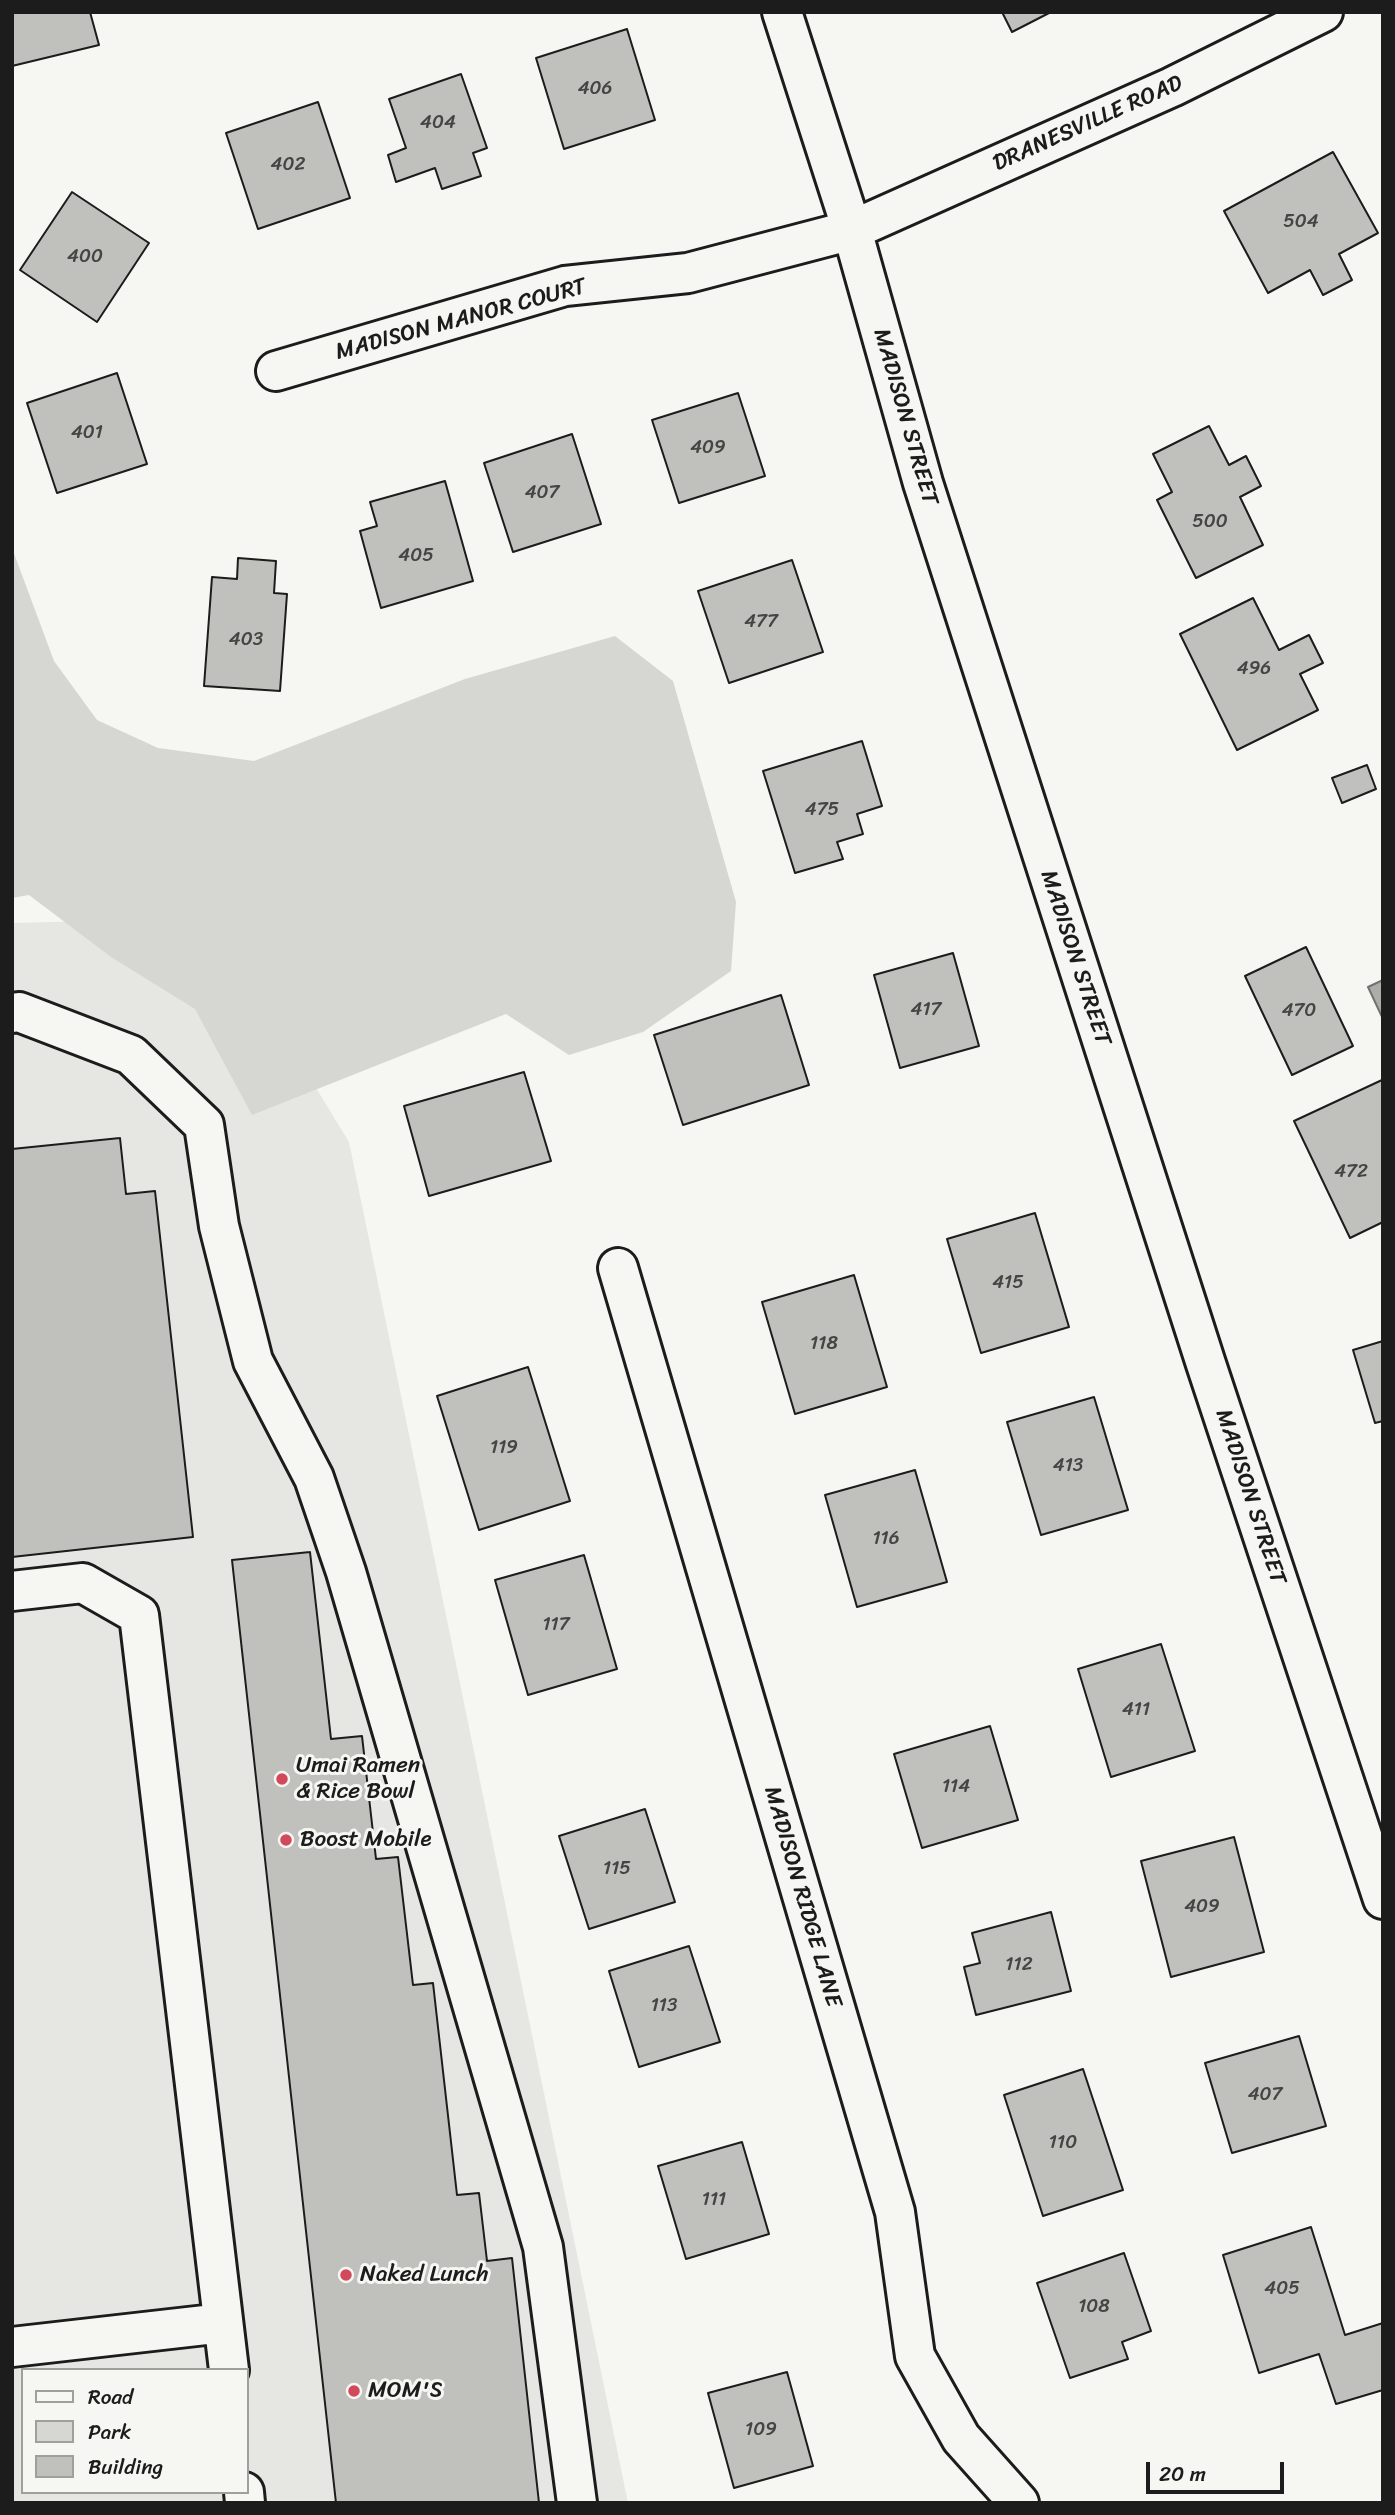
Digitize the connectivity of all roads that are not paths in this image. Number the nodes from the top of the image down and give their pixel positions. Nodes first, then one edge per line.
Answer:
1 (782, 12) edge
2 (1323, 12) edge
3 (852, 230) junction
4 (276, 371) dead end
5 (12, 1013) edge
6 (618, 1268) dead end
7 (12, 1591) edge
8 (1383, 1899) edge
9 (223, 2323) junction
10 (12, 2347) edge
11 (229, 2368) edge
12 (578, 2503) edge
13 (1019, 2503) edge

1 - 3 street, MADISON STREET
2 - 3 street, DRANESVILLE ROAD
3 - 4 street, MADISON MANOR COURT
3 - 8 street, MADISON STREET
5 - 12 street
6 - 13 street, MADISON RIDGE LANE
7 - 9 street
9 - 10 street
9 - 11 street

